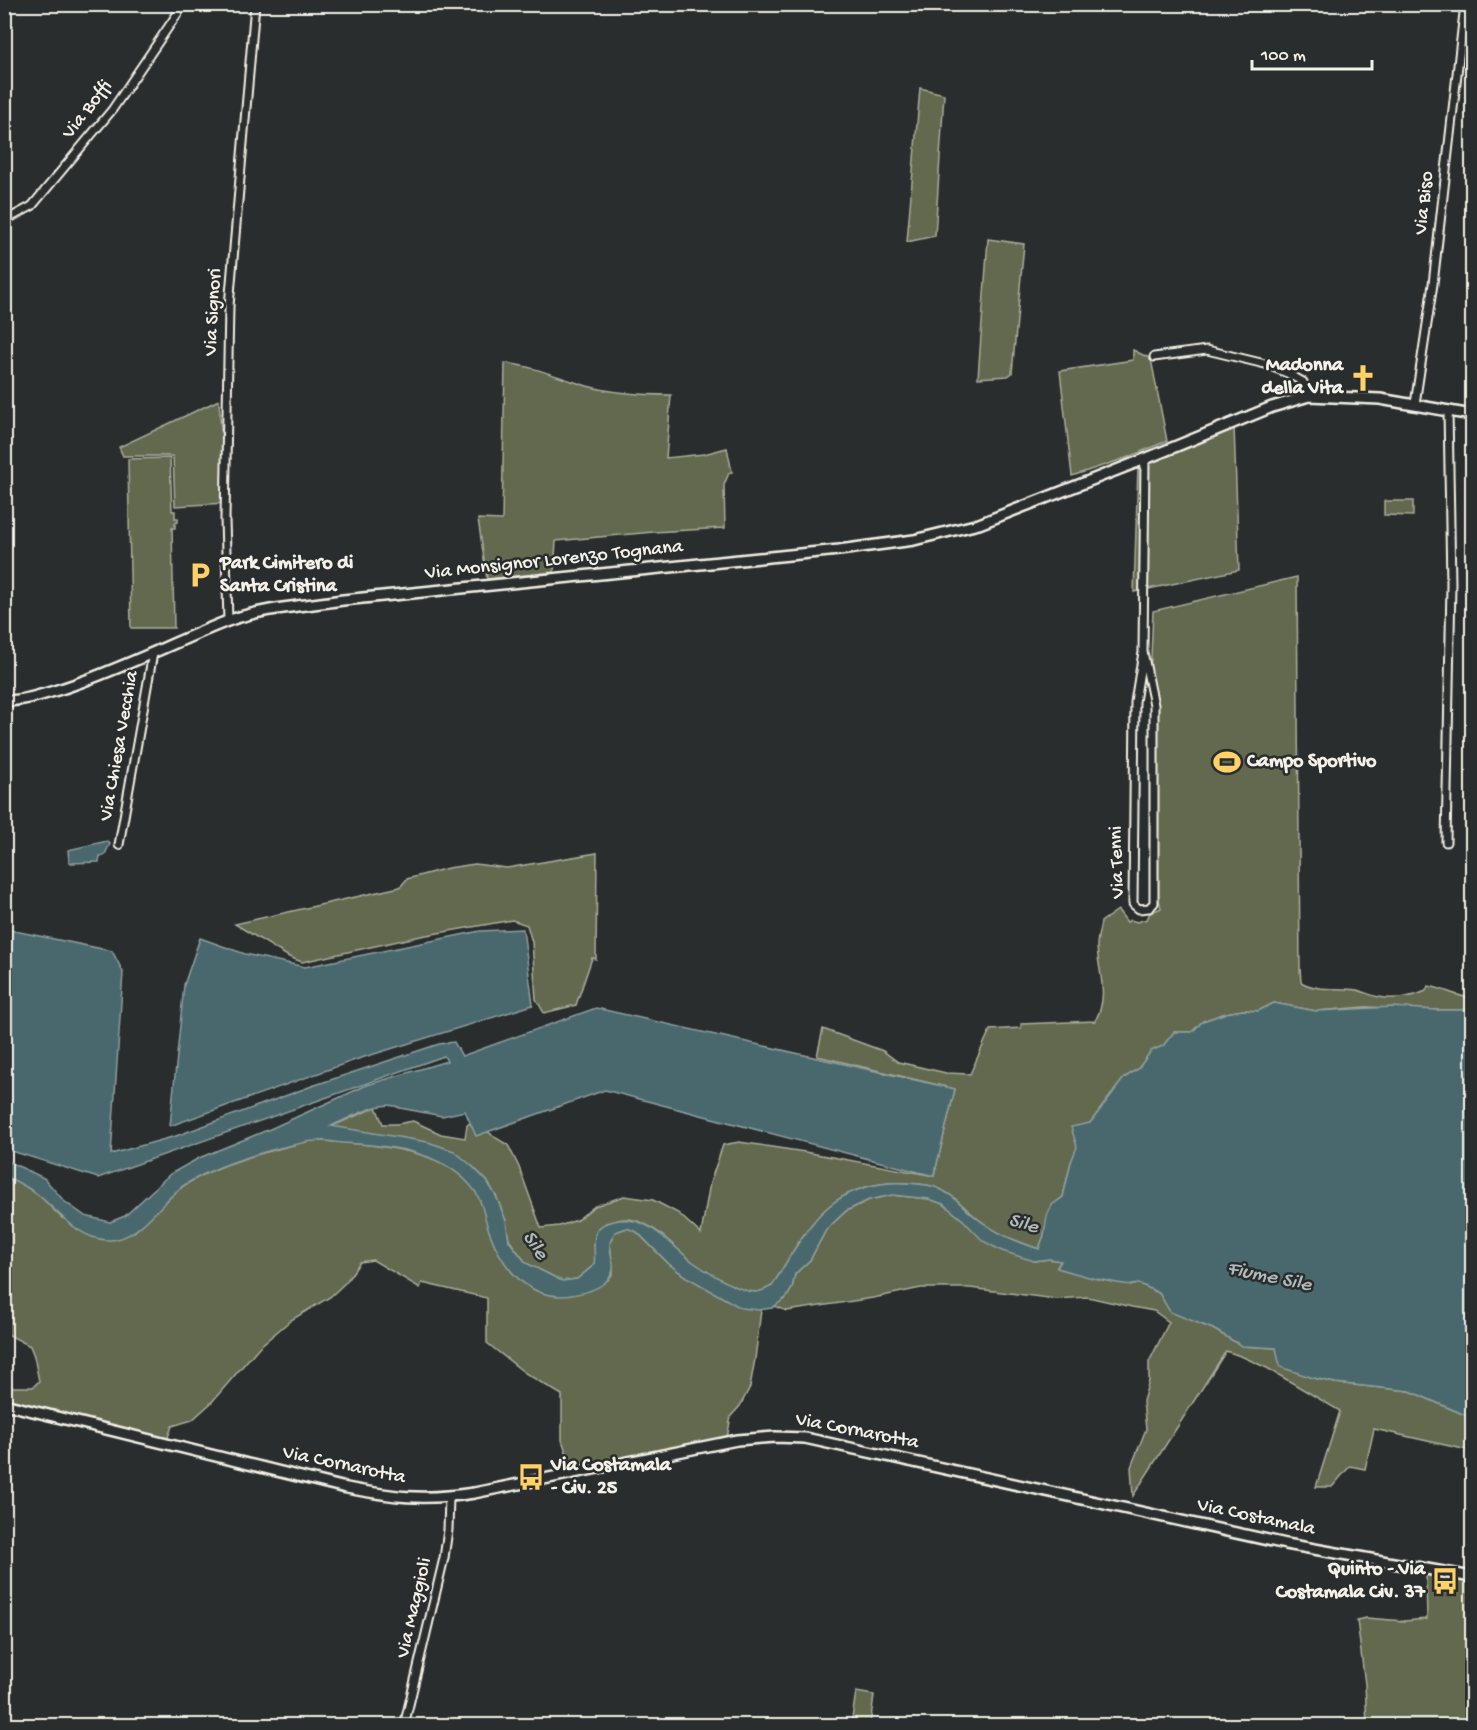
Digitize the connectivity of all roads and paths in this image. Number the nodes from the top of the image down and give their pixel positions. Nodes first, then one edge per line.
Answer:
1 (184, 4) edge
2 (255, 4) edge
3 (1465, 4) edge
4 (4, 221) edge
5 (1154, 357) dead end
6 (1309, 396) junction
7 (1415, 405) junction
8 (1448, 410) junction
9 (1473, 415) edge
10 (1144, 459) junction
11 (228, 621) junction
12 (1143, 652) junction
13 (153, 653) junction
14 (1137, 690) junction
15 (1151, 690) junction
16 (4, 701) edge
17 (1446, 842) dead end
18 (119, 844) dead end
19 (4, 1404) edge
20 (1033, 1487) joint
21 (449, 1497) junction
22 (1473, 1577) edge
23 (404, 1725) edge

1 - 4 street, Via Boffi
2 - 11 street, Via Signori
3 - 7 street, Via Biso
5 - 6 street
6 - 7 street, Via Monsignor Lorenzo Tognana
6 - 10 street, Via Monsignor Lorenzo Tognana
7 - 8 street, Via Monsignor Lorenzo Tognana
8 - 9 street, Via Monsignor Lorenzo Tognana
8 - 17 street
10 - 11 street, Via Monsignor Lorenzo Tognana
10 - 12 street, Via Tenni
11 - 13 street, Via Monsignor Lorenzo Tognana
12 - 14 street, Via Tenni
12 - 15 street, Via Tenni
13 - 16 street, Via Monsignor Lorenzo Tognana
13 - 18 street, Via Chiesa Vecchia
14 - 15 street
14 - 15 street, Via Tenni
19 - 21 street, Via Cornarotta
20 - 21 street, Via Cornarotta
20 - 22 street, Via Costamala
21 - 23 street, Via Maggioli

